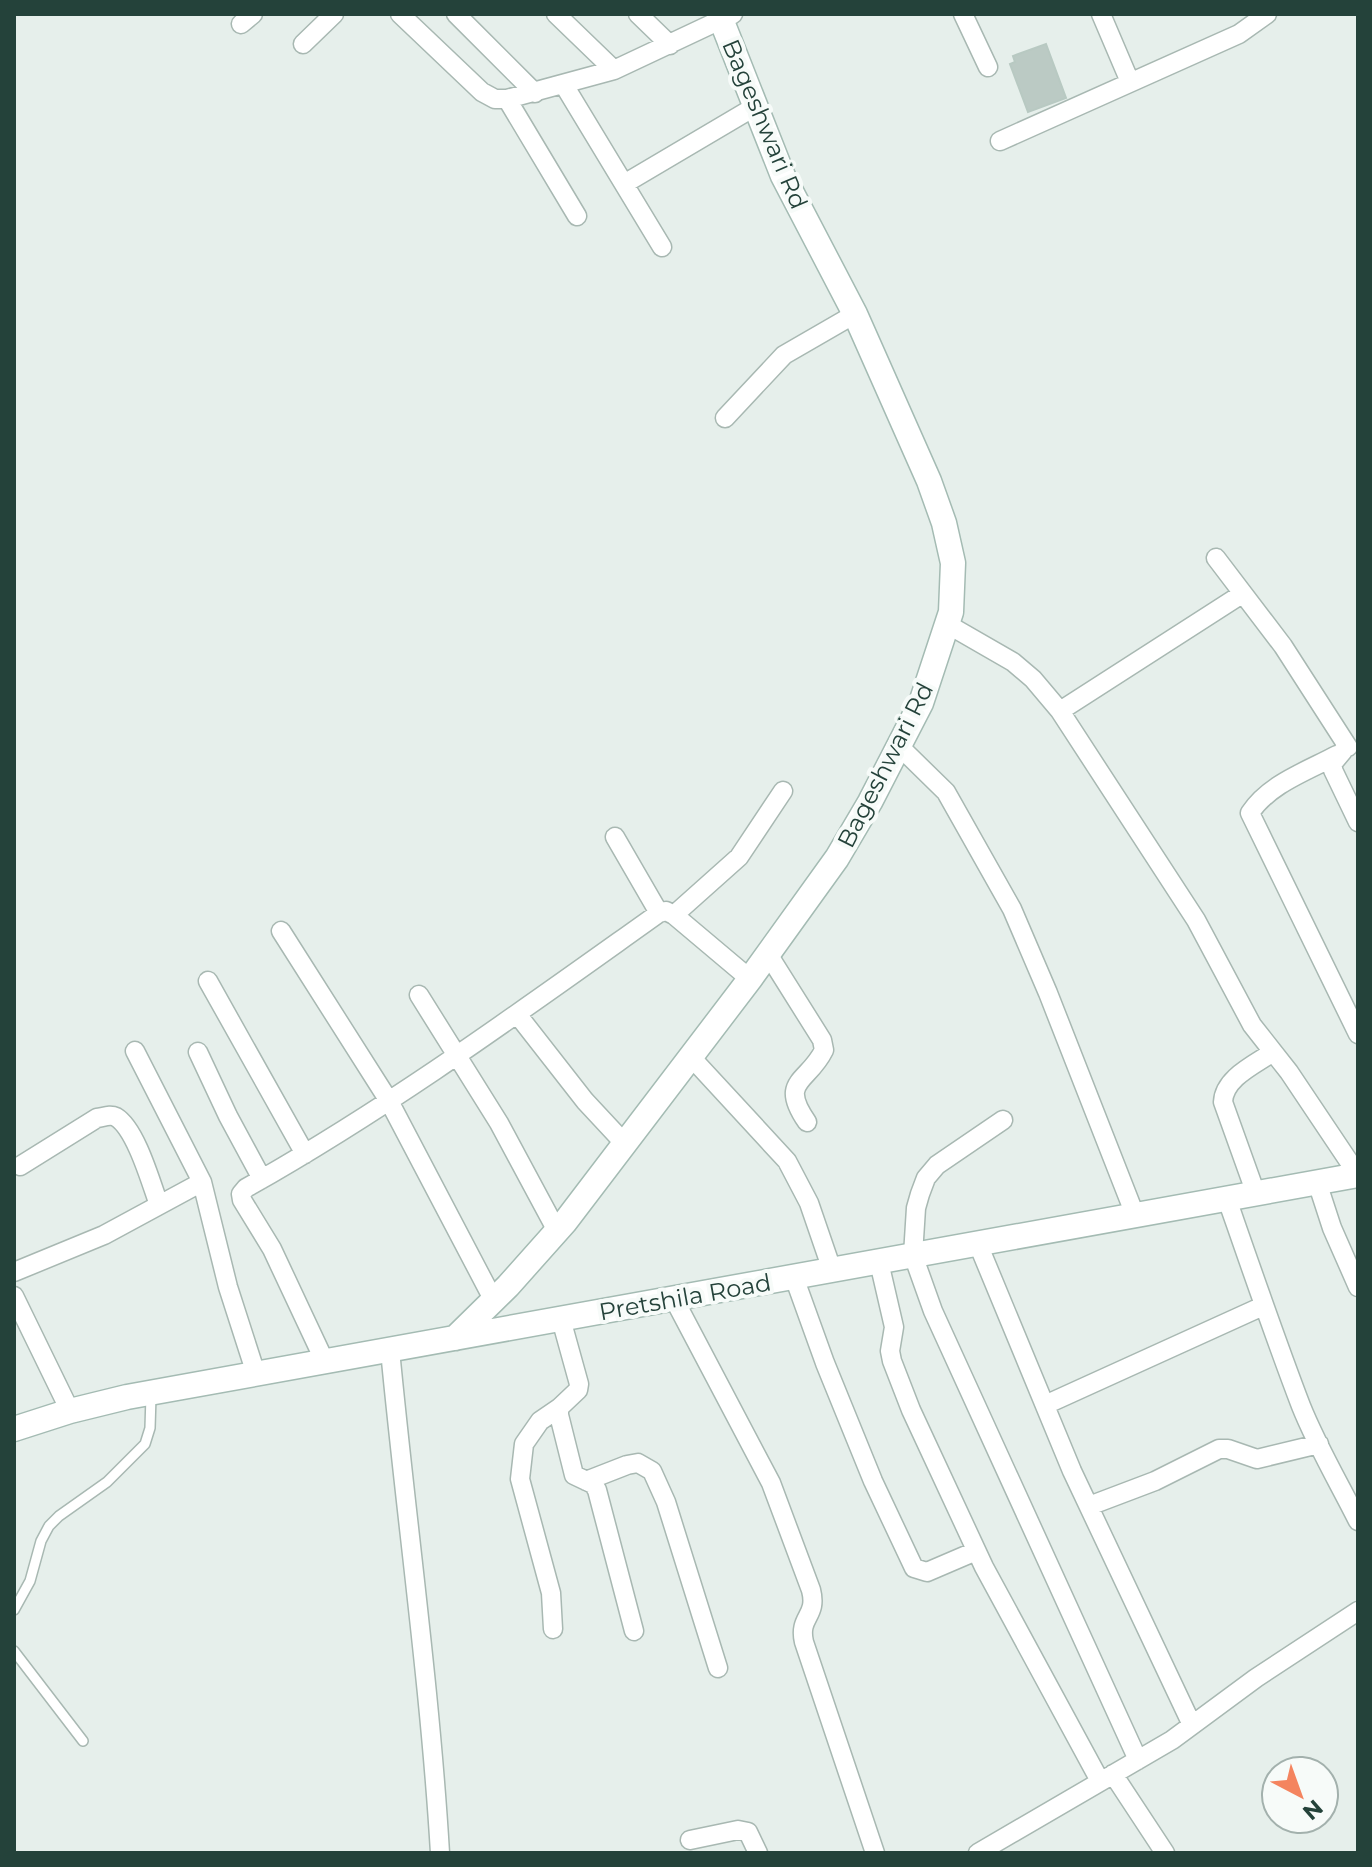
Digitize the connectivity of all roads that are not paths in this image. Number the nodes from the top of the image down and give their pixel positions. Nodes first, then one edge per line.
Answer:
1 (334, 14) edge
2 (400, 14) edge
3 (456, 14) edge
4 (556, 14) edge
5 (638, 14) edge
6 (963, 14) edge
7 (1101, 14) edge
8 (1267, 14) edge
9 (724, 16) edge
10 (303, 44) dead end
11 (670, 45) junction
12 (988, 67) dead end
13 (614, 70) junction
14 (1130, 82) junction
15 (564, 85) junction
16 (535, 93) junction
17 (507, 99) junction
18 (756, 106) junction
19 (1000, 141) dead end
20 (624, 184) junction
21 (577, 216) dead end
22 (662, 247) dead end
23 (855, 314) junction
24 (725, 418) dead end
25 (1216, 558) dead end
26 (1242, 594) junction
27 (947, 624) junction
28 (1060, 711) junction
29 (899, 746) junction
30 (1348, 747) edge
31 (783, 791) dead end
32 (1358, 822) edge
33 (615, 837) dead end
34 (666, 914) junction
35 (281, 931) dead end
36 (768, 954) junction
37 (750, 979) junction
38 (208, 981) dead end
39 (419, 995) dead end
40 (517, 1014) junction
41 (1358, 1034) edge
42 (135, 1051) dead end
43 (198, 1052) dead end
44 (1273, 1052) junction
45 (459, 1055) junction
46 (691, 1057) junction
47 (389, 1101) junction
48 (1003, 1120) dead end
49 (807, 1122) dead end
50 (626, 1145) junction
51 (305, 1154) junction
52 (20, 1166) dead end
53 (1358, 1175) edge
54 (262, 1179) junction
55 (202, 1182) junction
56 (1317, 1182) junction
57 (1256, 1194) junction
58 (1227, 1199) junction
59 (159, 1205) junction
60 (1135, 1215) junction
61 (557, 1231) junction
62 (978, 1244) junction
63 (913, 1255) junction
64 (879, 1262) junction
65 (832, 1270) junction
66 (14, 1272) edge
67 (794, 1277) junction
68 (1358, 1287) edge
69 (14, 1296) edge
70 (674, 1299) junction
71 (494, 1301) junction
72 (1263, 1306) junction
73 (561, 1319) junction
74 (455, 1338) junction
75 (390, 1350) junction
76 (325, 1362) junction
77 (256, 1374) junction
78 (152, 1393) junction
79 (1045, 1405) junction
80 (559, 1408) junction
81 (70, 1411) junction
82 (14, 1429) edge
83 (1319, 1444) junction
84 (586, 1481) junction
85 (1089, 1506) junction
86 (1358, 1521) edge
87 (976, 1551) junction
88 (14, 1610) edge
89 (1358, 1611) edge
90 (553, 1629) dead end
91 (634, 1631) dead end
92 (14, 1651) edge
93 (718, 1668) dead end
94 (1192, 1725) junction
95 (83, 1741) dead end
96 (1138, 1760) junction
97 (1107, 1778) junction
98 (690, 1840) dead end
99 (440, 1853) edge
100 (758, 1853) edge
101 (875, 1853) edge
102 (978, 1853) edge
103 (1165, 1853) edge

1 - 10 street
2 - 17 street
3 - 16 street
4 - 13 street
5 - 11 street
6 - 12 street
7 - 14 street
8 - 14 street
9 - 11 street
9 - 18 street, Bageshwari Rd
11 - 13 street
13 - 15 street
14 - 19 street
15 - 16 street
15 - 20 street
16 - 17 street
17 - 21 street
18 - 20 street
18 - 23 street, Bageshwari Rd
20 - 22 street
23 - 24 street
23 - 27 street, Bageshwari Rd
25 - 26 street
26 - 28 street
26 - 30 street
27 - 28 street
27 - 29 street, Bageshwari Rd
28 - 44 street
29 - 36 street, Bageshwari Rd
29 - 60 street
30 - 32 street
30 - 41 street
31 - 34 street
33 - 34 street
34 - 37 street
34 - 40 street
35 - 47 street
36 - 37 street, Bageshwari Rd
36 - 49 street
37 - 46 street, Bageshwari Rd
38 - 51 street
39 - 45 street
40 - 45 street
40 - 50 street
42 - 55 street
43 - 54 street
44 - 53 street
44 - 57 street
45 - 47 street
45 - 61 street
46 - 50 street, Bageshwari Rd
46 - 65 street
47 - 51 street
47 - 71 street
48 - 63 street
50 - 61 street, Bageshwari Rd
51 - 54 street
52 - 59 street
53 - 56 street, Pretshila Road
54 - 76 street
55 - 59 street
55 - 77 street
56 - 57 street, Pretshila Road
56 - 68 street
57 - 58 street, Pretshila Road
58 - 60 street, Pretshila Road
58 - 72 street
59 - 66 street
60 - 62 street, Pretshila Road
61 - 71 street, Bageshwari Rd
62 - 63 street, Pretshila Road
62 - 79 street
63 - 64 street, Pretshila Road
63 - 96 street
64 - 65 street, Pretshila Road
64 - 87 street
65 - 67 street, Pretshila Road
67 - 70 street, Pretshila Road
67 - 87 street
69 - 81 street
70 - 73 street, Pretshila Road
70 - 101 street
71 - 74 street, Bageshwari Rd
72 - 79 street
72 - 83 street
73 - 74 street, Pretshila Road
73 - 80 street
74 - 75 street, Pretshila Road
75 - 76 street, Pretshila Road
75 - 99 street
76 - 77 street, Pretshila Road
77 - 78 street, Pretshila Road
78 - 81 street, Pretshila Road
78 - 88 lane
79 - 85 street
80 - 84 street
80 - 90 street
81 - 82 street, Pretshila Road
83 - 85 street
83 - 86 street
84 - 91 street
84 - 93 street
85 - 94 street
87 - 97 street
89 - 94 street
92 - 95 lane
94 - 96 street
96 - 97 street
97 - 102 street
97 - 103 street
98 - 100 street

